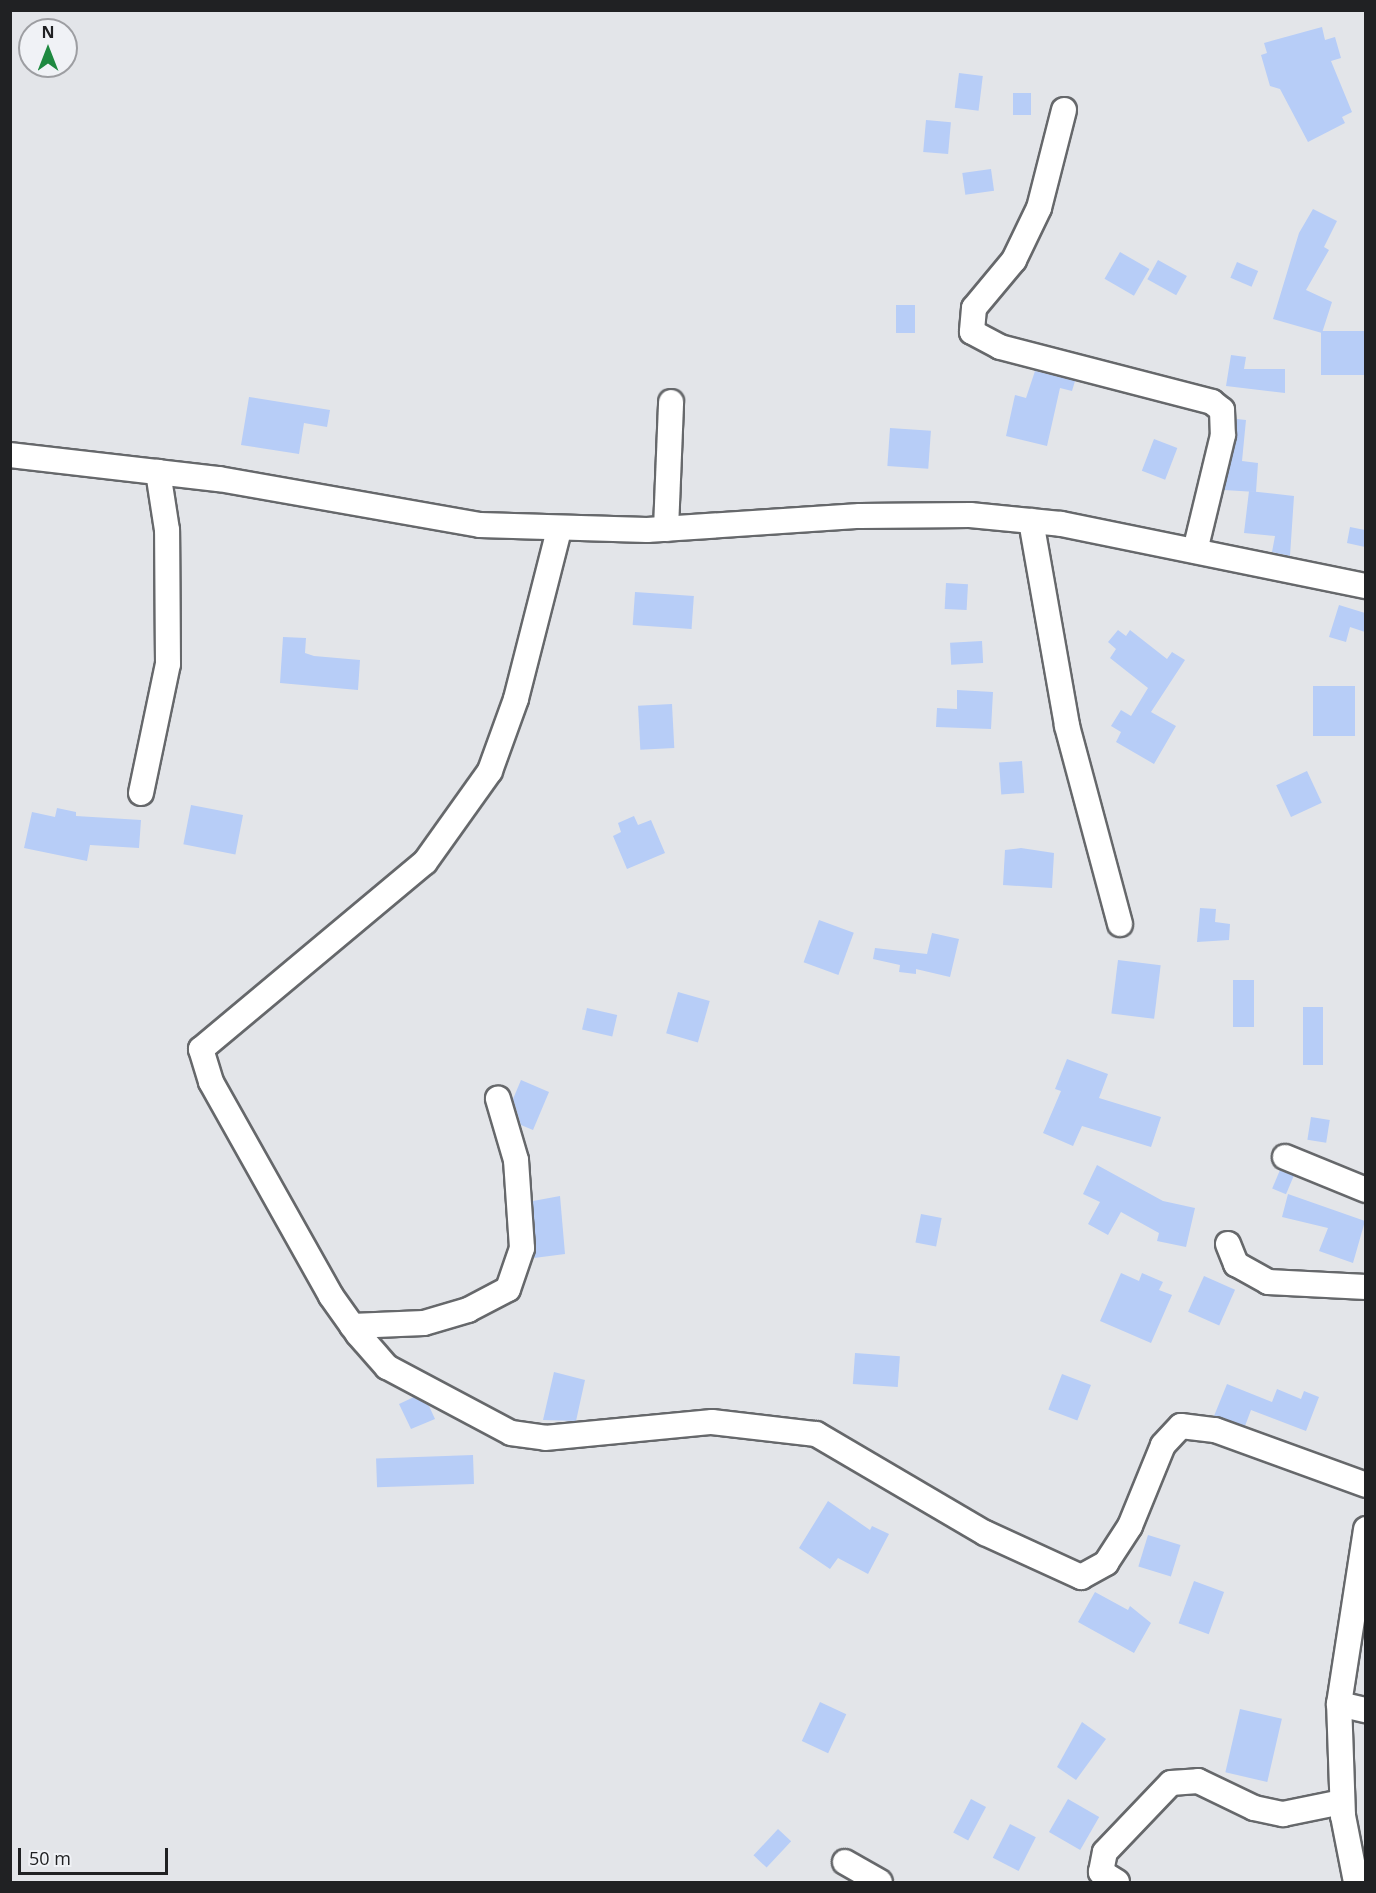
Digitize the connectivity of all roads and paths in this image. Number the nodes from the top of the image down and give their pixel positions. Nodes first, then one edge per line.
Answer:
1 (1064, 110) dead end
2 (671, 402) dead end
3 (10, 455) edge
4 (158, 472) junction
5 (1031, 521) junction
6 (666, 529) junction
7 (560, 530) junction
8 (1194, 551) junction
9 (1365, 586) edge
10 (141, 793) dead end
11 (1120, 924) dead end
12 (498, 1099) dead end
13 (1285, 1157) dead end
14 (1365, 1190) edge
15 (1228, 1244) dead end
16 (1365, 1287) edge
17 (352, 1326) junction
18 (1365, 1485) edge
19 (1365, 1529) edge
20 (1339, 1704) junction
21 (1365, 1710) edge
22 (1342, 1802) junction
23 (845, 1862) dead end
24 (880, 1882) edge
25 (1117, 1882) edge
26 (1356, 1882) edge

1 - 8 street
2 - 6 street
3 - 4 street
4 - 7 street
4 - 10 street
5 - 6 street
5 - 8 street
5 - 11 street
6 - 7 street
7 - 17 street
8 - 9 street
12 - 17 street
13 - 14 street
15 - 16 street
17 - 18 street
19 - 20 street
20 - 21 street
20 - 22 street
22 - 25 street
22 - 26 street
23 - 24 street

